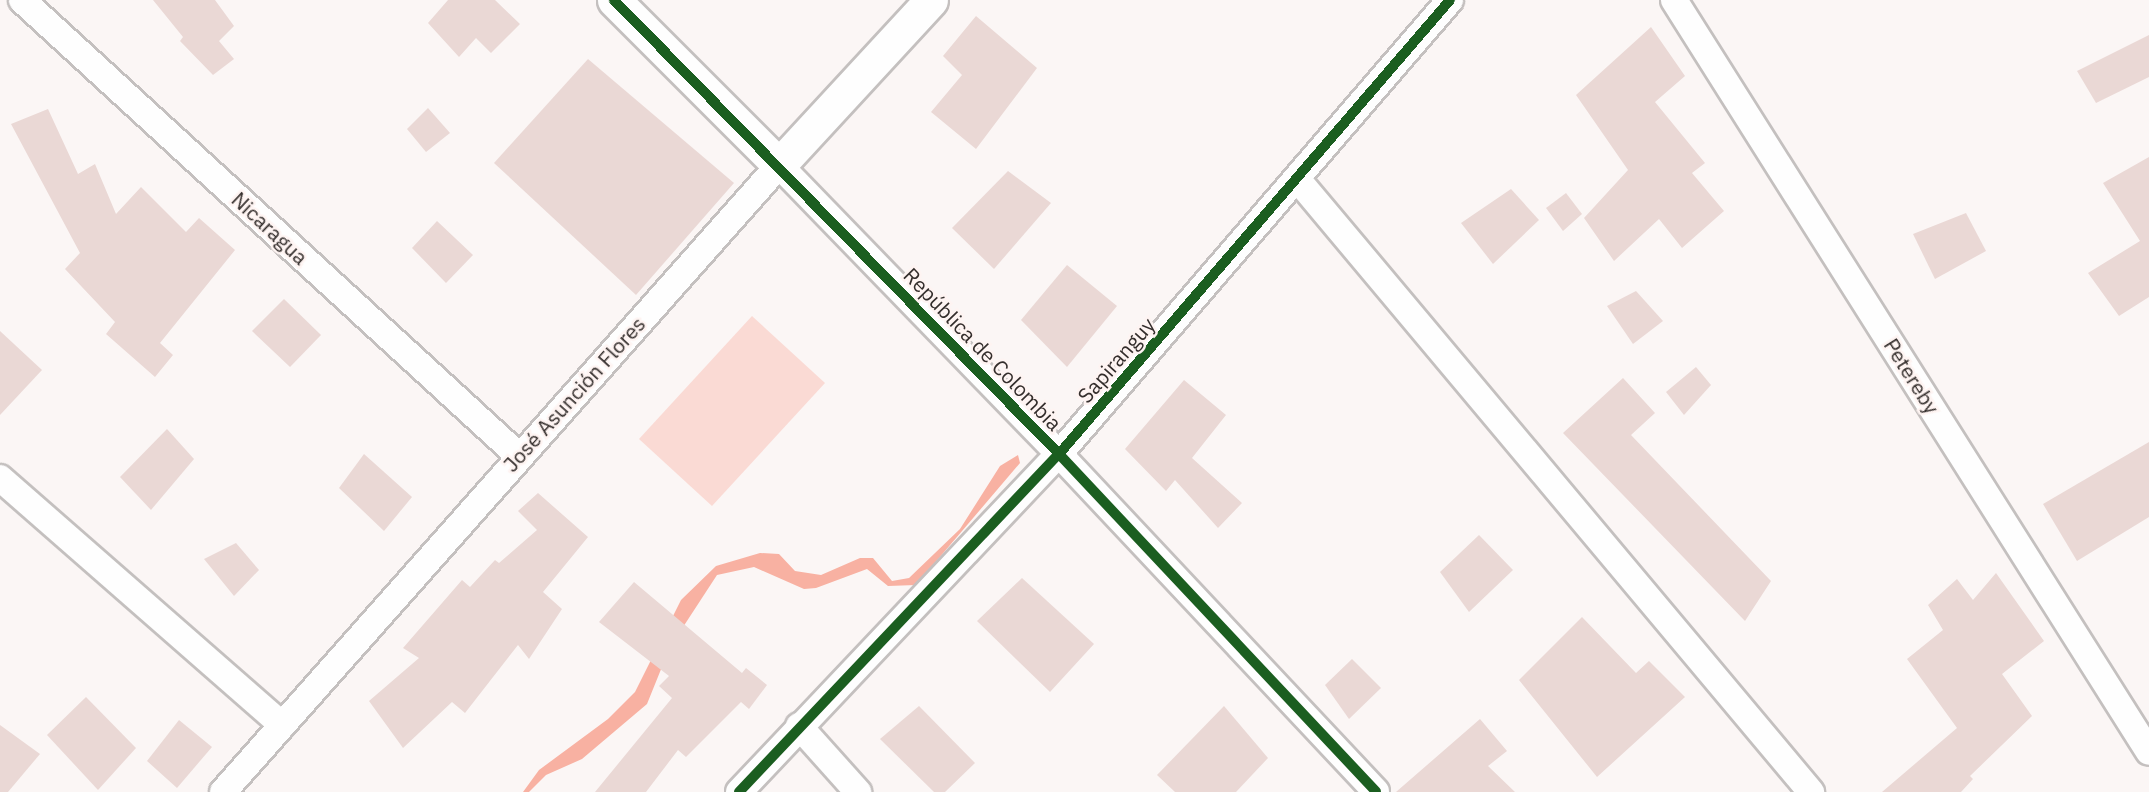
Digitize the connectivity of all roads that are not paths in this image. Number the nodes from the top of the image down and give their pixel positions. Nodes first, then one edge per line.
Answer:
1 (22, 0) edge
2 (614, 0) edge
3 (930, 0) edge
4 (1450, 0) edge
5 (1674, 0) edge
6 (779, 165) junction
7 (1298, 180) junction
8 (1059, 454) junction
9 (519, 456) junction
10 (0, 478) edge
11 (282, 725) junction
12 (799, 726) junction
13 (2149, 752) edge
14 (223, 792) edge
15 (739, 792) edge
16 (858, 792) edge
17 (1376, 792) edge
18 (1811, 792) edge

1 - 9 street, Nicaragua
2 - 6 street, República de Colombia
3 - 6 street, José Asunción Flores
4 - 7 street, Sapiranguy
5 - 13 street, Petereby
6 - 8 street, República de Colombia
6 - 9 street, José Asunción Flores
7 - 8 street, Sapiranguy
7 - 18 street
8 - 12 street, Sapiranguy
8 - 17 street, República de Colombia
9 - 11 street, José Asunción Flores
10 - 11 street
11 - 14 street, José Asunción Flores
12 - 15 street, Sapiranguy
12 - 16 street

